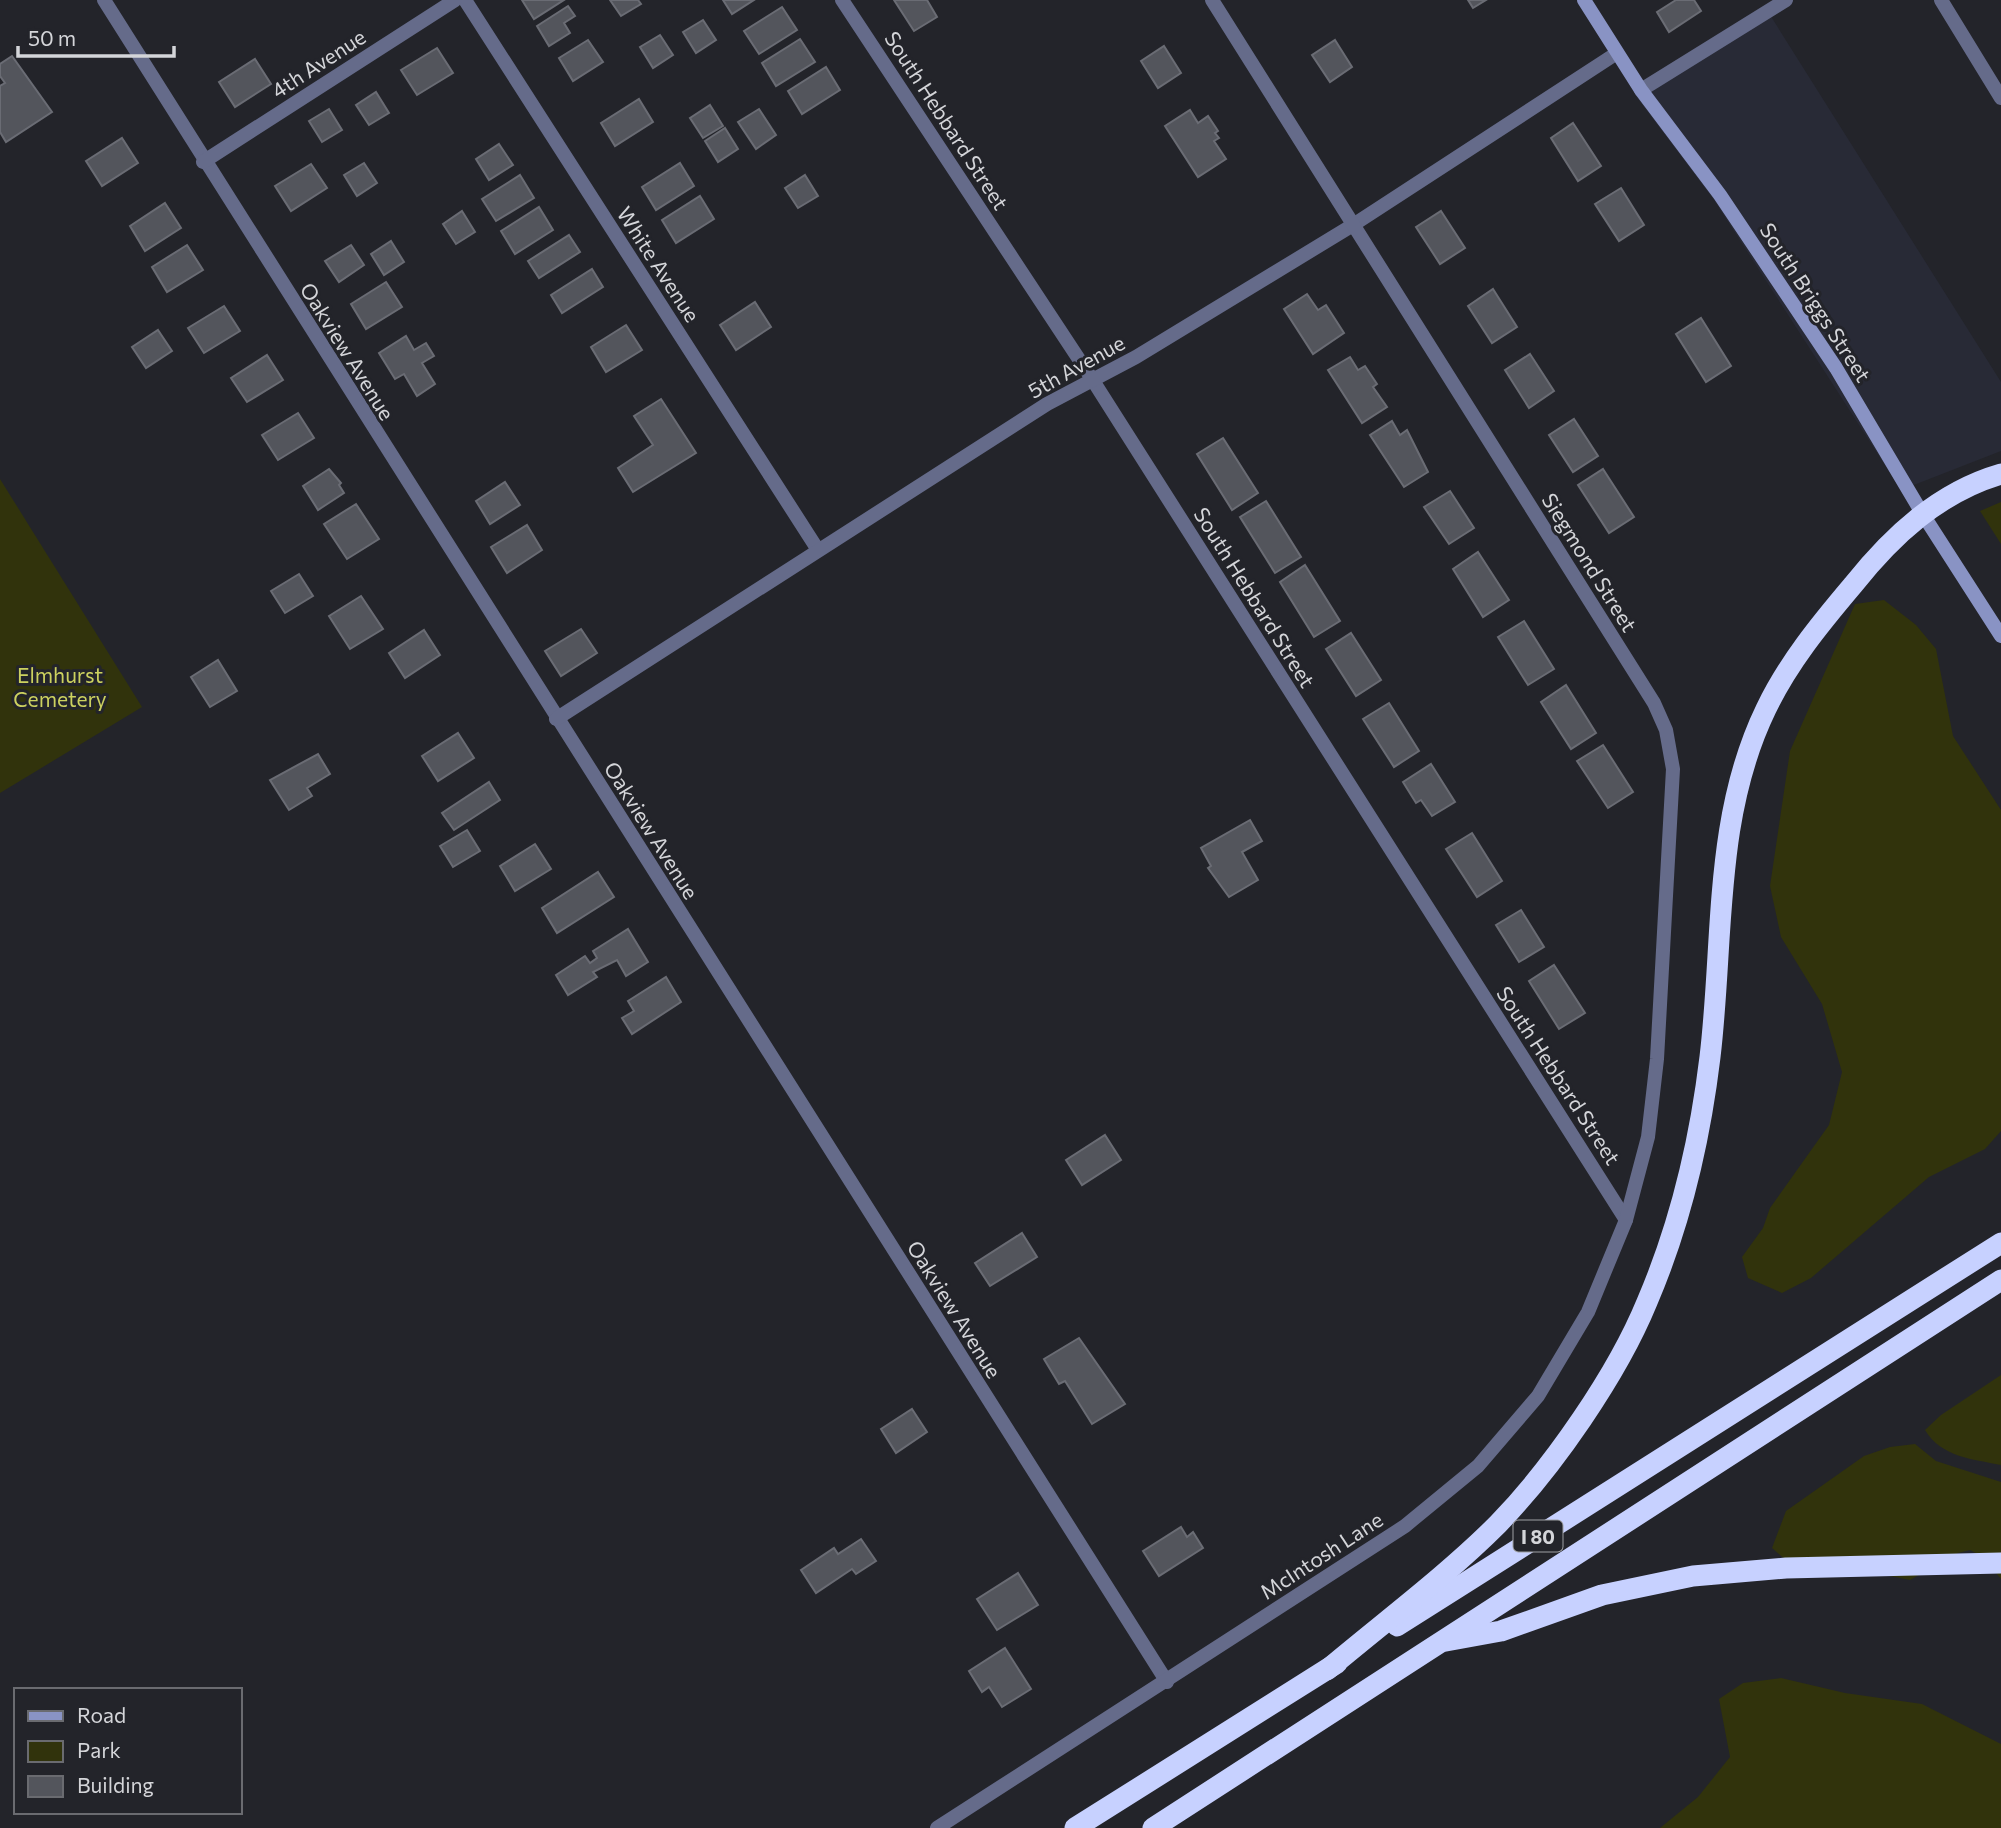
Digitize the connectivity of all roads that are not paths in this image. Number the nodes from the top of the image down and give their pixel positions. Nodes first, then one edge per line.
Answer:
1 (104, 0) edge
2 (455, 0) edge
3 (464, 0) edge
4 (842, 0) edge
5 (1212, 0) edge
6 (1584, 0) edge
7 (1786, 0) edge
8 (1941, 0) edge
9 (1617, 53) junction
10 (1641, 90) junction
11 (2001, 98) edge
12 (203, 162) junction
13 (1353, 225) junction
14 (1092, 379) junction
15 (2001, 474) edge
16 (1922, 513) junction
17 (817, 550) junction
18 (2001, 636) edge
19 (556, 719) junction
20 (1626, 1220) junction
21 (2001, 1243) edge
22 (2001, 1280) edge
23 (2001, 1563) edge
24 (1435, 1643) junction
25 (1327, 1670) junction
26 (1167, 1682) junction
27 (937, 1828) edge
28 (1075, 1828) edge
29 (1153, 1828) edge

1 - 12 street, Oakview Avenue
2 - 12 street, 4th Avenue
3 - 17 street, White Avenue
4 - 14 street, South Hebbard Street
5 - 13 street, Siegmond Street
6 - 9 street, South Briggs Street
7 - 10 street
8 - 11 street
9 - 10 street, South Briggs Street
9 - 13 street, 5th Avenue
10 - 16 street, South Briggs Street
12 - 19 street, Oakview Avenue
13 - 14 street, 5th Avenue
13 - 20 street, Siegmond Street
14 - 17 street, 5th Avenue
14 - 20 street, South Hebbard Street
15 - 16 highway
16 - 18 street, South Briggs Street
16 - 25 highway
17 - 19 street, 5th Avenue
19 - 26 street, Oakview Avenue
20 - 26 street, McIntosh Lane
21 - 25 highway, I 80
22 - 24 highway, I 80
23 - 24 highway
24 - 29 highway, I 80
25 - 28 highway, I 80
26 - 27 street, McIntosh Lane

